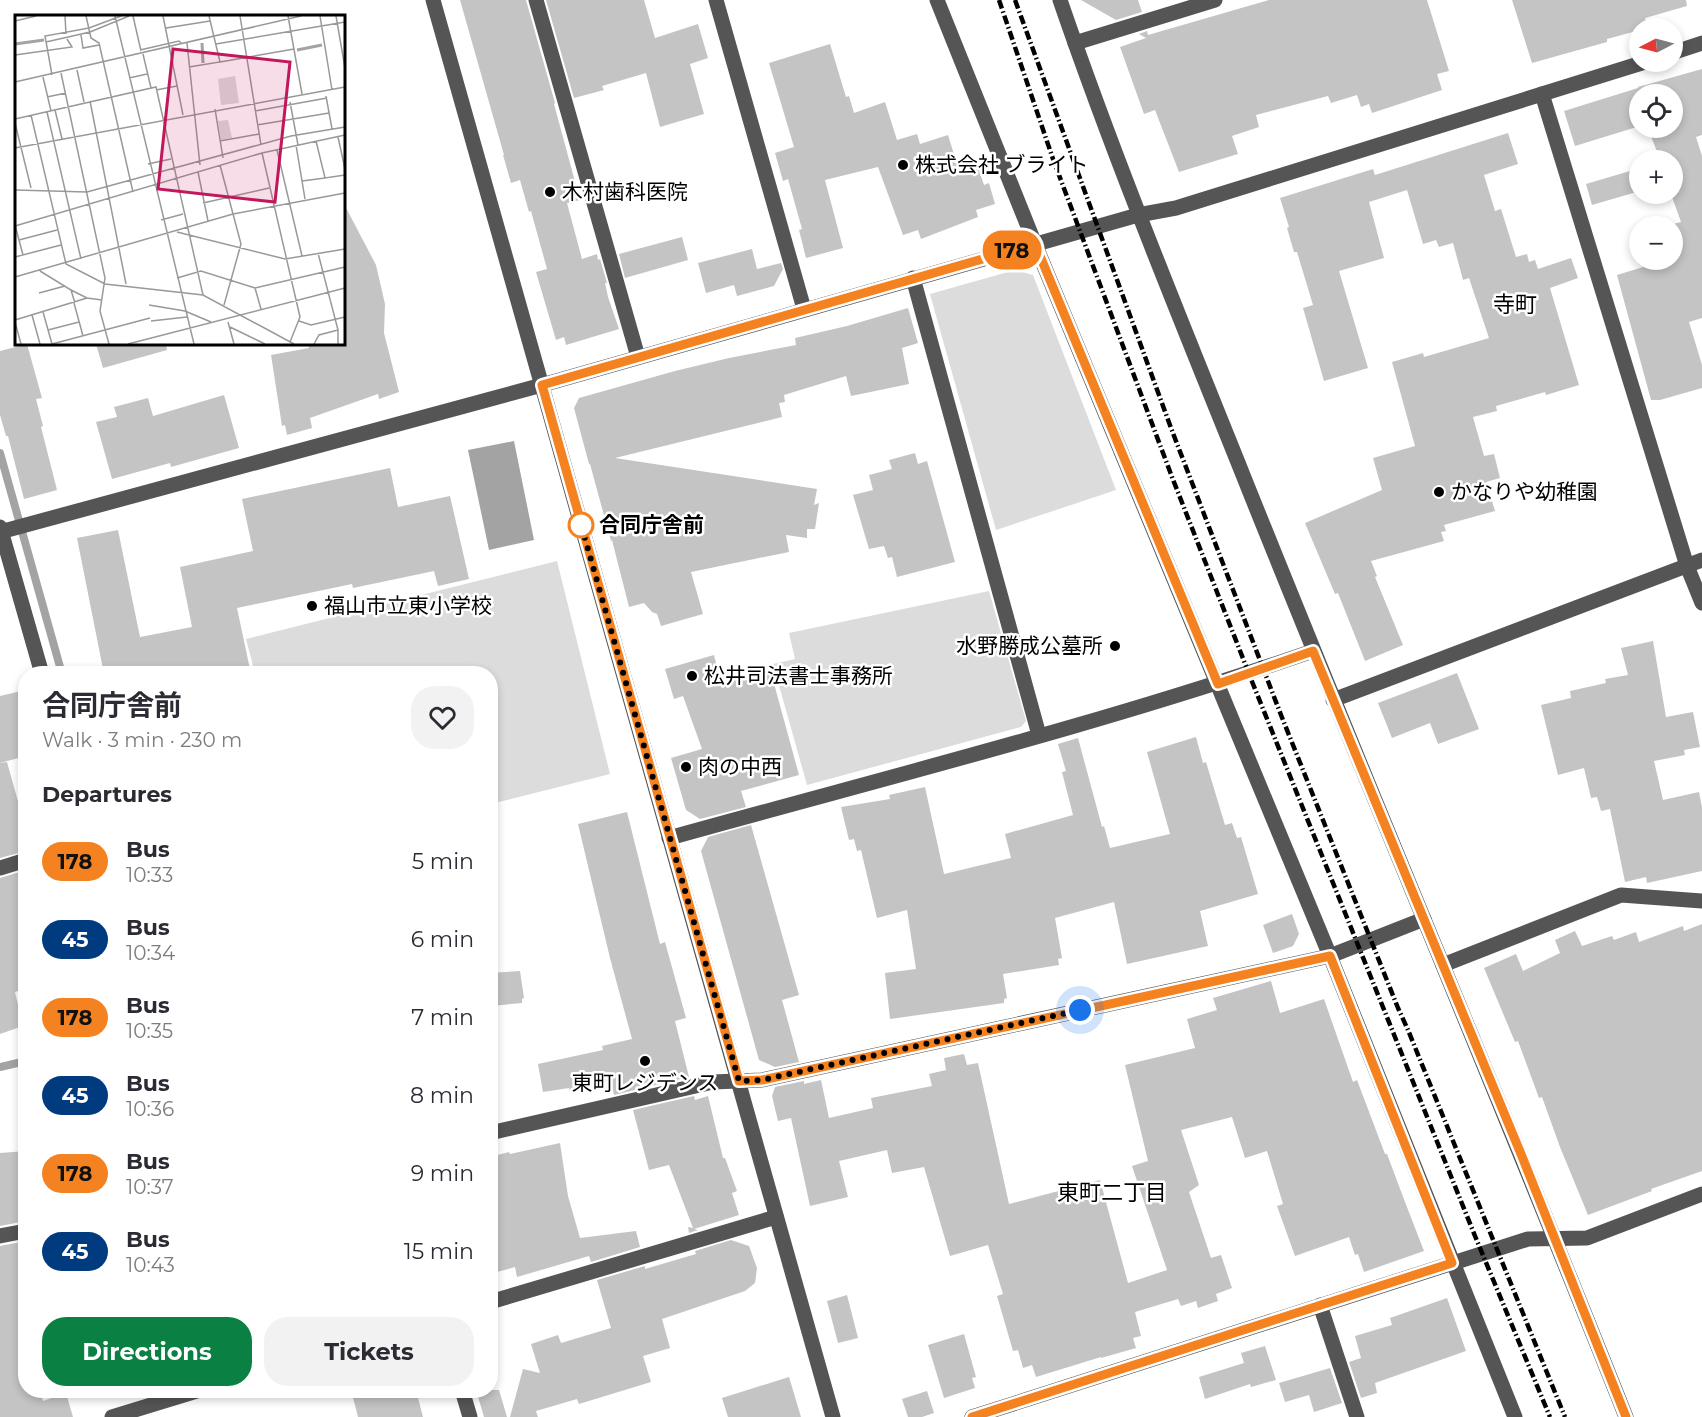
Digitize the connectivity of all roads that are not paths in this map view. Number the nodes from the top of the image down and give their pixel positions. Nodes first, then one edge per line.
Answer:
1 (433, 0) edge
2 (536, 0) edge
3 (716, 0) edge
4 (937, 0) edge
5 (1060, 0) edge
6 (1215, 0) edge
7 (1075, 43) junction
8 (1702, 44) edge
9 (1683, 50) edge
10 (1629, 67) edge
11 (1542, 94) junction
12 (1138, 215) junction
13 (1035, 244) junction
14 (913, 278) junction
15 (804, 309) junction
16 (638, 357) junction
17 (542, 385) junction
18 (2, 530) edge
19 (1702, 560) edge
20 (1687, 566) junction
21 (1702, 603) edge
22 (1313, 651) junction
23 (40, 666) edge
24 (1218, 684) junction
25 (1333, 700) junction
26 (1039, 735) junction
27 (669, 838) junction
28 (18, 862) edge
29 (0, 868) edge
30 (1702, 901) edge
31 (1424, 919) junction
32 (1330, 956) junction
33 (1443, 965) junction
34 (739, 1081) junction
35 (498, 1131) edge
36 (1702, 1194) edge
37 (776, 1217) junction
38 (18, 1233) edge
39 (0, 1236) edge
40 (1555, 1238) junction
41 (1452, 1263) junction
42 (498, 1300) edge
43 (1320, 1305) junction
44 (174, 1398) edge
45 (464, 1398) edge
46 (112, 1417) edge
47 (470, 1417) edge
48 (833, 1417) edge
49 (972, 1417) edge
50 (1357, 1417) edge
51 (1515, 1417) edge
52 (1626, 1417) edge

1 - 17 street
2 - 16 street
3 - 15 street
4 - 13 street
5 - 7 street
6 - 7 street
7 - 12 street
8 - 9 street
10 - 11 street
11 - 12 street
11 - 20 street
12 - 13 street
12 - 22 street
13 - 14 street
13 - 24 street
14 - 15 street
14 - 26 street
15 - 16 street
16 - 17 street
17 - 18 street
17 - 27 street
18 - 23 street
19 - 20 street
20 - 21 street
20 - 25 street
22 - 24 street
22 - 25 street
24 - 26 street
24 - 32 street
25 - 31 street
26 - 27 street
27 - 34 street
28 - 29 street
30 - 33 street
31 - 32 street
31 - 33 street
32 - 34 street
32 - 41 street
33 - 40 street
34 - 35 street
34 - 37 street
36 - 40 street
37 - 42 street
37 - 48 street
38 - 39 street
40 - 41 street
40 - 52 street
41 - 43 street
41 - 51 street
43 - 49 street
43 - 50 street
44 - 46 street
45 - 47 street

